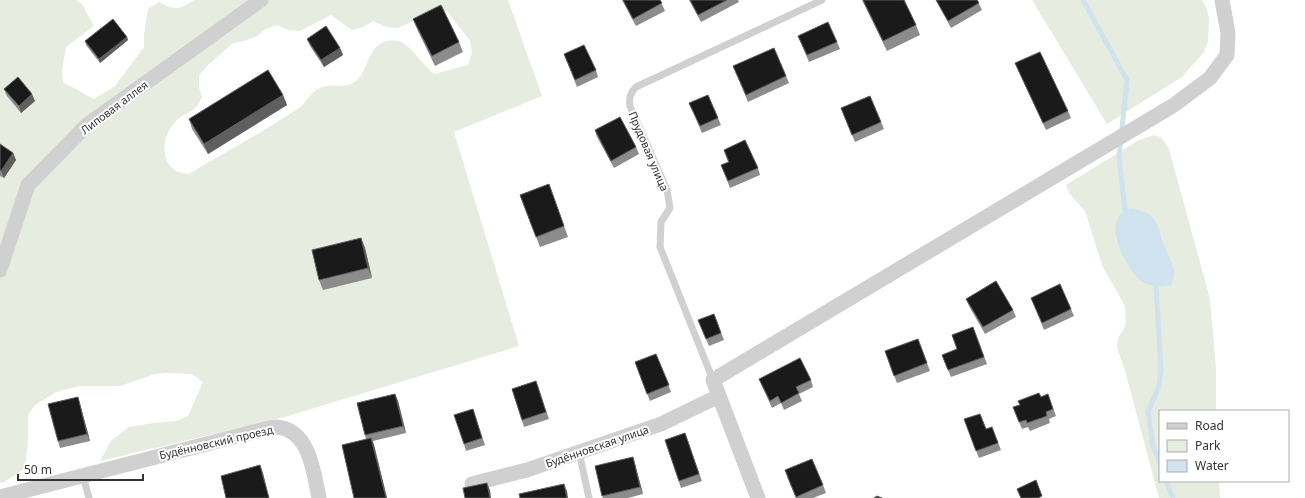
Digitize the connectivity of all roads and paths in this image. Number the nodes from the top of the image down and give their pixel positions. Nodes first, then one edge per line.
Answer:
1 (261, 0) edge
2 (822, 0) edge
3 (1222, 0) edge
4 (0, 270) edge
5 (713, 380) junction
6 (719, 396) junction
7 (579, 452) junction
8 (83, 476) junction
9 (472, 484) dead end
10 (0, 497) edge
11 (89, 498) edge
12 (319, 498) edge
13 (589, 498) edge
14 (758, 498) edge

1 - 4 street, Липовая аллея
2 - 5 lane, Прудовая улица
3 - 5 street
5 - 6 street, Прудовая улица
6 - 7 street, Будённовская улица
6 - 14 street, Прудовая улица
7 - 9 street, Будённовская улица
7 - 13 lane
8 - 10 street, Будённовский проезд
8 - 11 lane
8 - 12 street, Будённовский проезд

